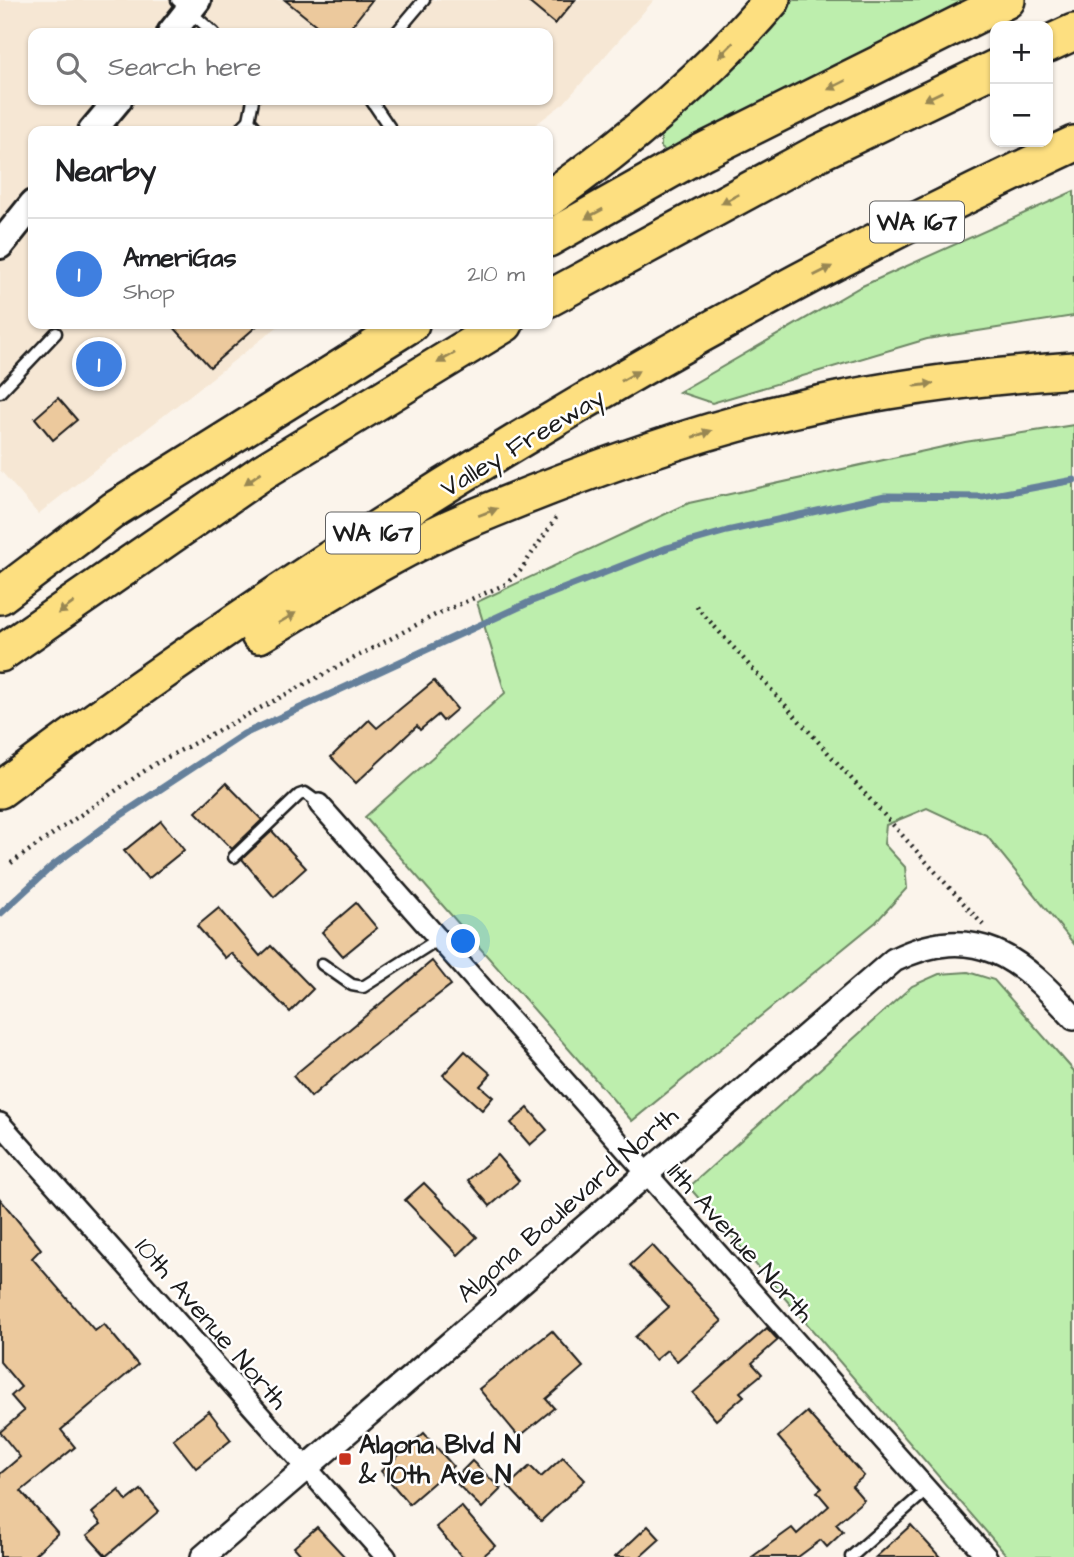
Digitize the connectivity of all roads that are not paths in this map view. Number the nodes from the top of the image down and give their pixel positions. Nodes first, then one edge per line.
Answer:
1 (424, 0) edge
2 (772, 0) edge
3 (1007, 0) edge
4 (187, 4) edge
5 (174, 28) edge
6 (209, 28) edge
7 (400, 28) edge
8 (1074, 32) edge
9 (1053, 42) edge
10 (990, 70) edge
11 (114, 105) edge
12 (252, 105) edge
13 (374, 105) edge
14 (249, 120) junction
15 (96, 126) edge
16 (243, 126) edge
17 (254, 126) edge
18 (389, 126) edge
19 (1074, 144) edge
20 (553, 195) edge
21 (28, 210) edge
22 (553, 236) edge
23 (0, 245) edge
24 (553, 296) edge
25 (358, 329) edge
26 (403, 329) edge
27 (497, 329) edge
28 (56, 333) dead end
29 (1074, 370) edge
30 (0, 392) edge
31 (115, 509) junction
32 (0, 596) edge
33 (0, 654) edge
34 (0, 792) edge
35 (321, 804) joint
36 (234, 857) dead end
37 (440, 938) junction
38 (322, 964) dead end
39 (1074, 1018) edge
40 (0, 1123) edge
41 (645, 1173) junction
42 (304, 1468) junction
43 (927, 1490) junction
44 (203, 1557) edge
45 (386, 1557) edge
46 (851, 1557) edge
47 (986, 1557) edge

1 - 7 lane
2 -> 20 highway
3 -> 22 highway
4 - 5 main road
4 - 6 lane
8 - 9 highway
10 -> 24 highway
11 - 15 main road
12 - 14 lane
13 - 18 lane
14 - 16 lane
14 - 17 lane
34 -> 19 highway, Valley Freeway / WA 167
21 - 23 main road
25 - 31 highway
26 - 31 highway
27 -> 33 highway
28 - 30 lane
34 -> 29 highway
31 - 32 highway
35 - 36 lane
35 - 37 street, 11th Avenue North
37 - 38 lane
37 - 41 street, 11th Avenue North
39 - 41 street, Algona Boulevard North
40 - 42 street, 10th Avenue North
41 - 42 street, Algona Boulevard North
41 - 43 street, 11th Avenue North
42 - 44 street, Algona Boulevard North
42 - 45 street, 10th Avenue North
43 - 46 lane
43 - 47 street, 11th Avenue North

